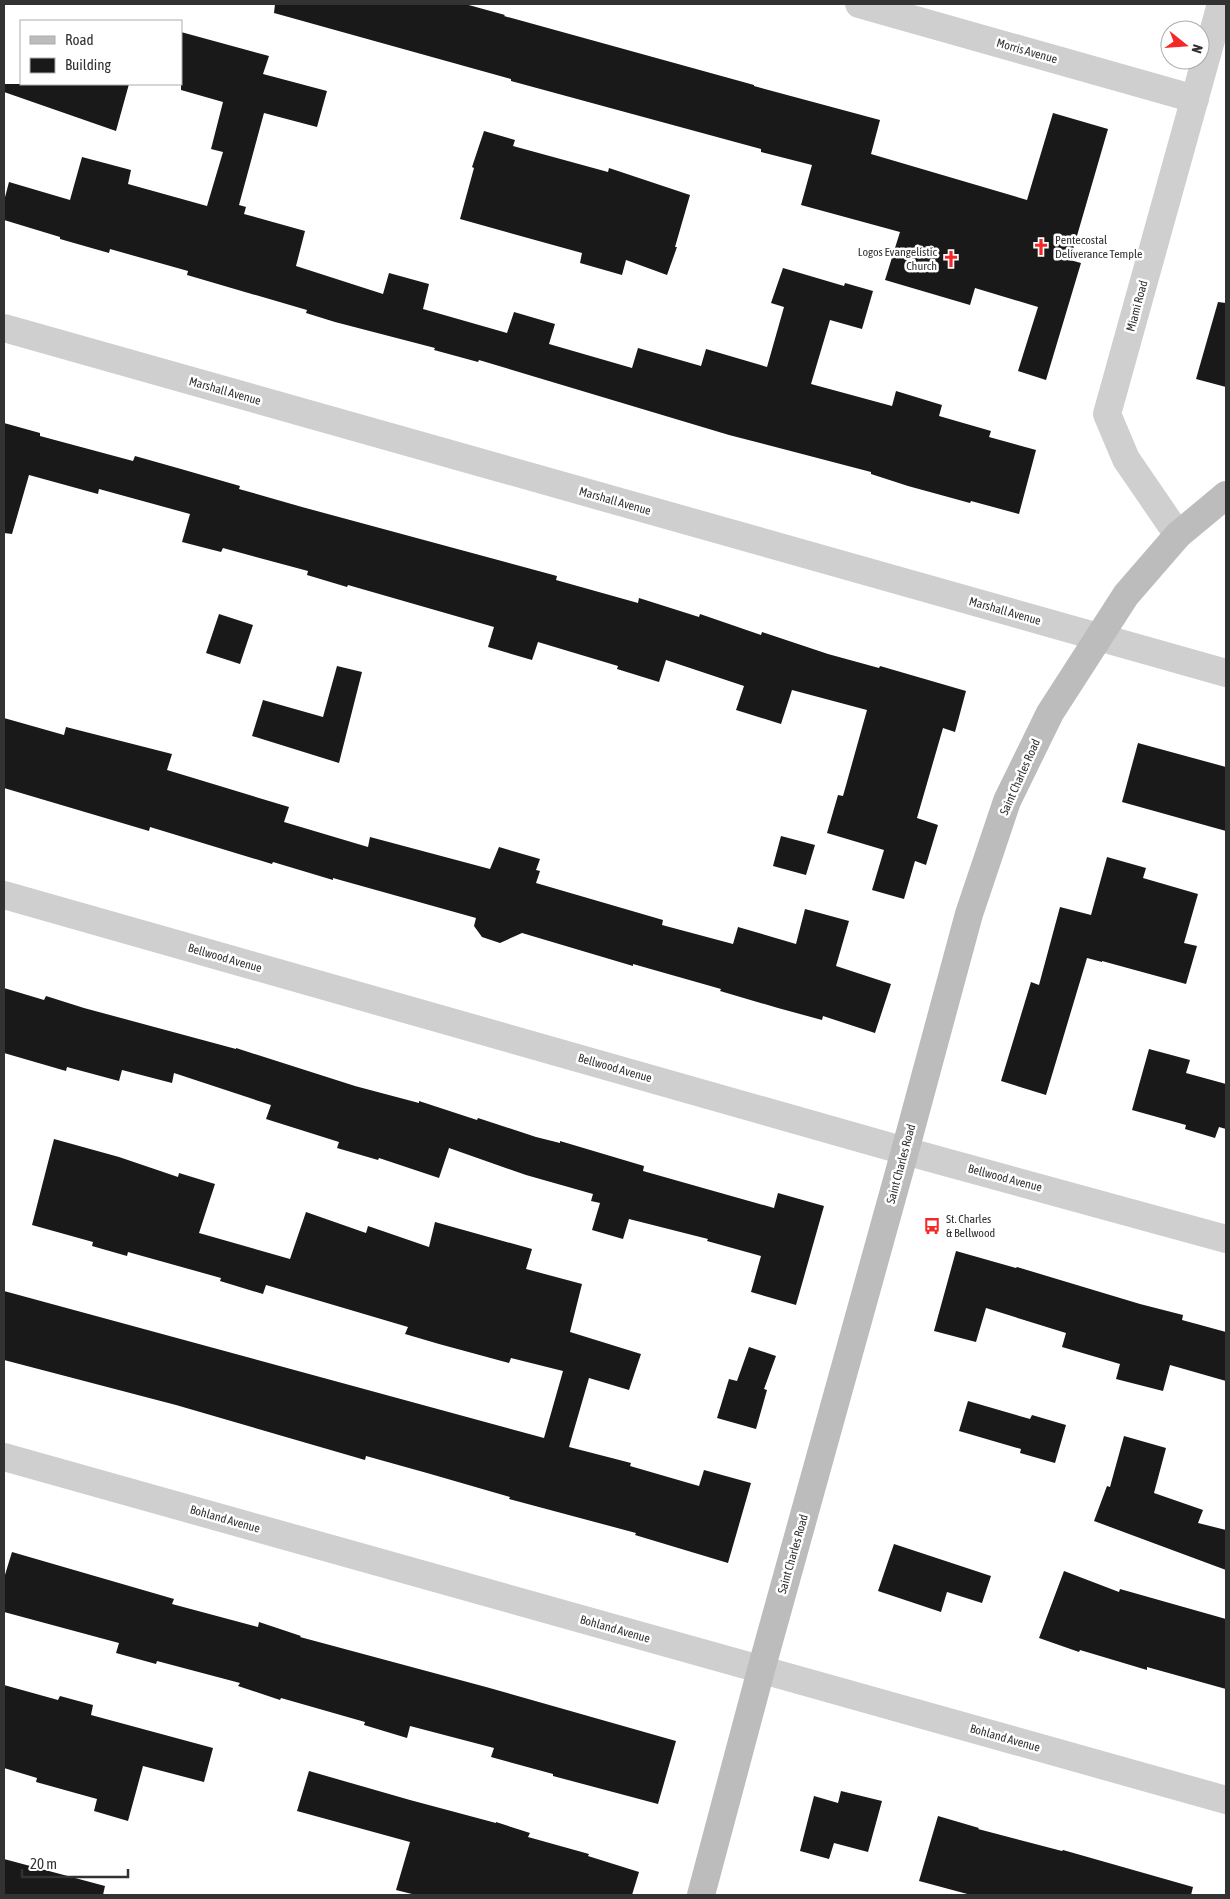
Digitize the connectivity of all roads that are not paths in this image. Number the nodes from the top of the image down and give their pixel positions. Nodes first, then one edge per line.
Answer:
1 (859, 4) edge
2 (1221, 4) edge
3 (1194, 99) junction
4 (4, 328) edge
5 (1226, 495) edge
6 (1178, 535) junction
7 (1098, 638) junction
8 (1226, 673) edge
9 (4, 895) edge
10 (905, 1151) junction
11 (1226, 1239) edge
12 (4, 1457) edge
13 (761, 1670) junction
14 (1226, 1800) edge
15 (701, 1895) edge

1 - 3 street, Morris Avenue
2 - 3 street, Miami Road
3 - 6 street, Miami Road
4 - 7 street, Marshall Avenue
5 - 6 main road, Saint Charles Road
6 - 7 main road, Saint Charles Road
7 - 8 street, Marshall Avenue
7 - 10 main road, Saint Charles Road
9 - 10 street, Bellwood Avenue
10 - 11 street, Bellwood Avenue
10 - 13 main road, Saint Charles Road
12 - 13 street, Bohland Avenue
13 - 14 street, Bohland Avenue
13 - 15 main road, Saint Charles Road

